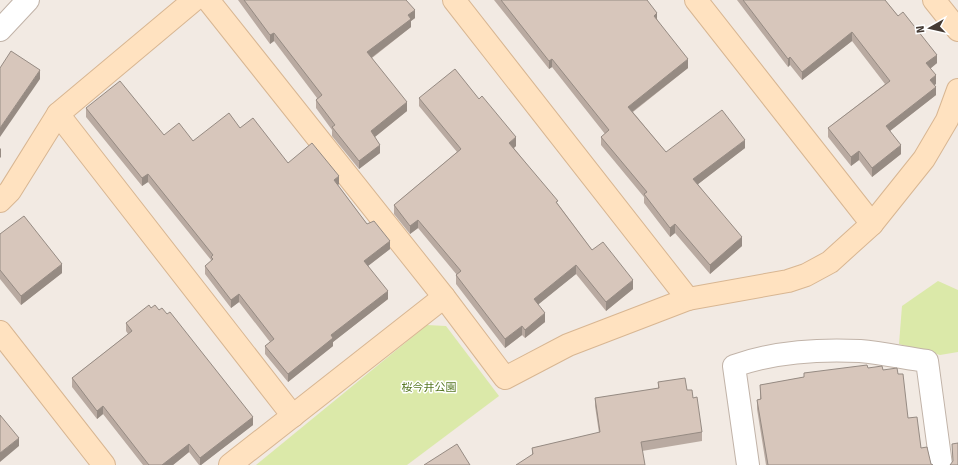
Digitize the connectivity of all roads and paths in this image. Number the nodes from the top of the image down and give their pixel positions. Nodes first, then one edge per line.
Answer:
1 (28, 0) edge
2 (194, 0) edge
3 (208, 0) edge
4 (454, 0) edge
5 (696, 0) edge
6 (934, 0) edge
7 (0, 30) edge
8 (958, 30) edge
9 (958, 90) edge
10 (58, 114) junction
11 (0, 201) edge
12 (872, 224) junction
13 (444, 297) junction
14 (688, 299) junction
15 (0, 332) edge
16 (293, 416) junction
17 (104, 465) edge
18 (230, 465) edge
19 (748, 465) edge
20 (941, 465) edge

1 - 7 street
2 - 10 street
3 - 13 street
4 - 14 street
5 - 12 street
6 - 8 street
9 - 12 street
10 - 11 street
10 - 16 street
12 - 14 street
13 - 14 street
13 - 16 street
15 - 17 street
16 - 18 street
19 - 20 street

